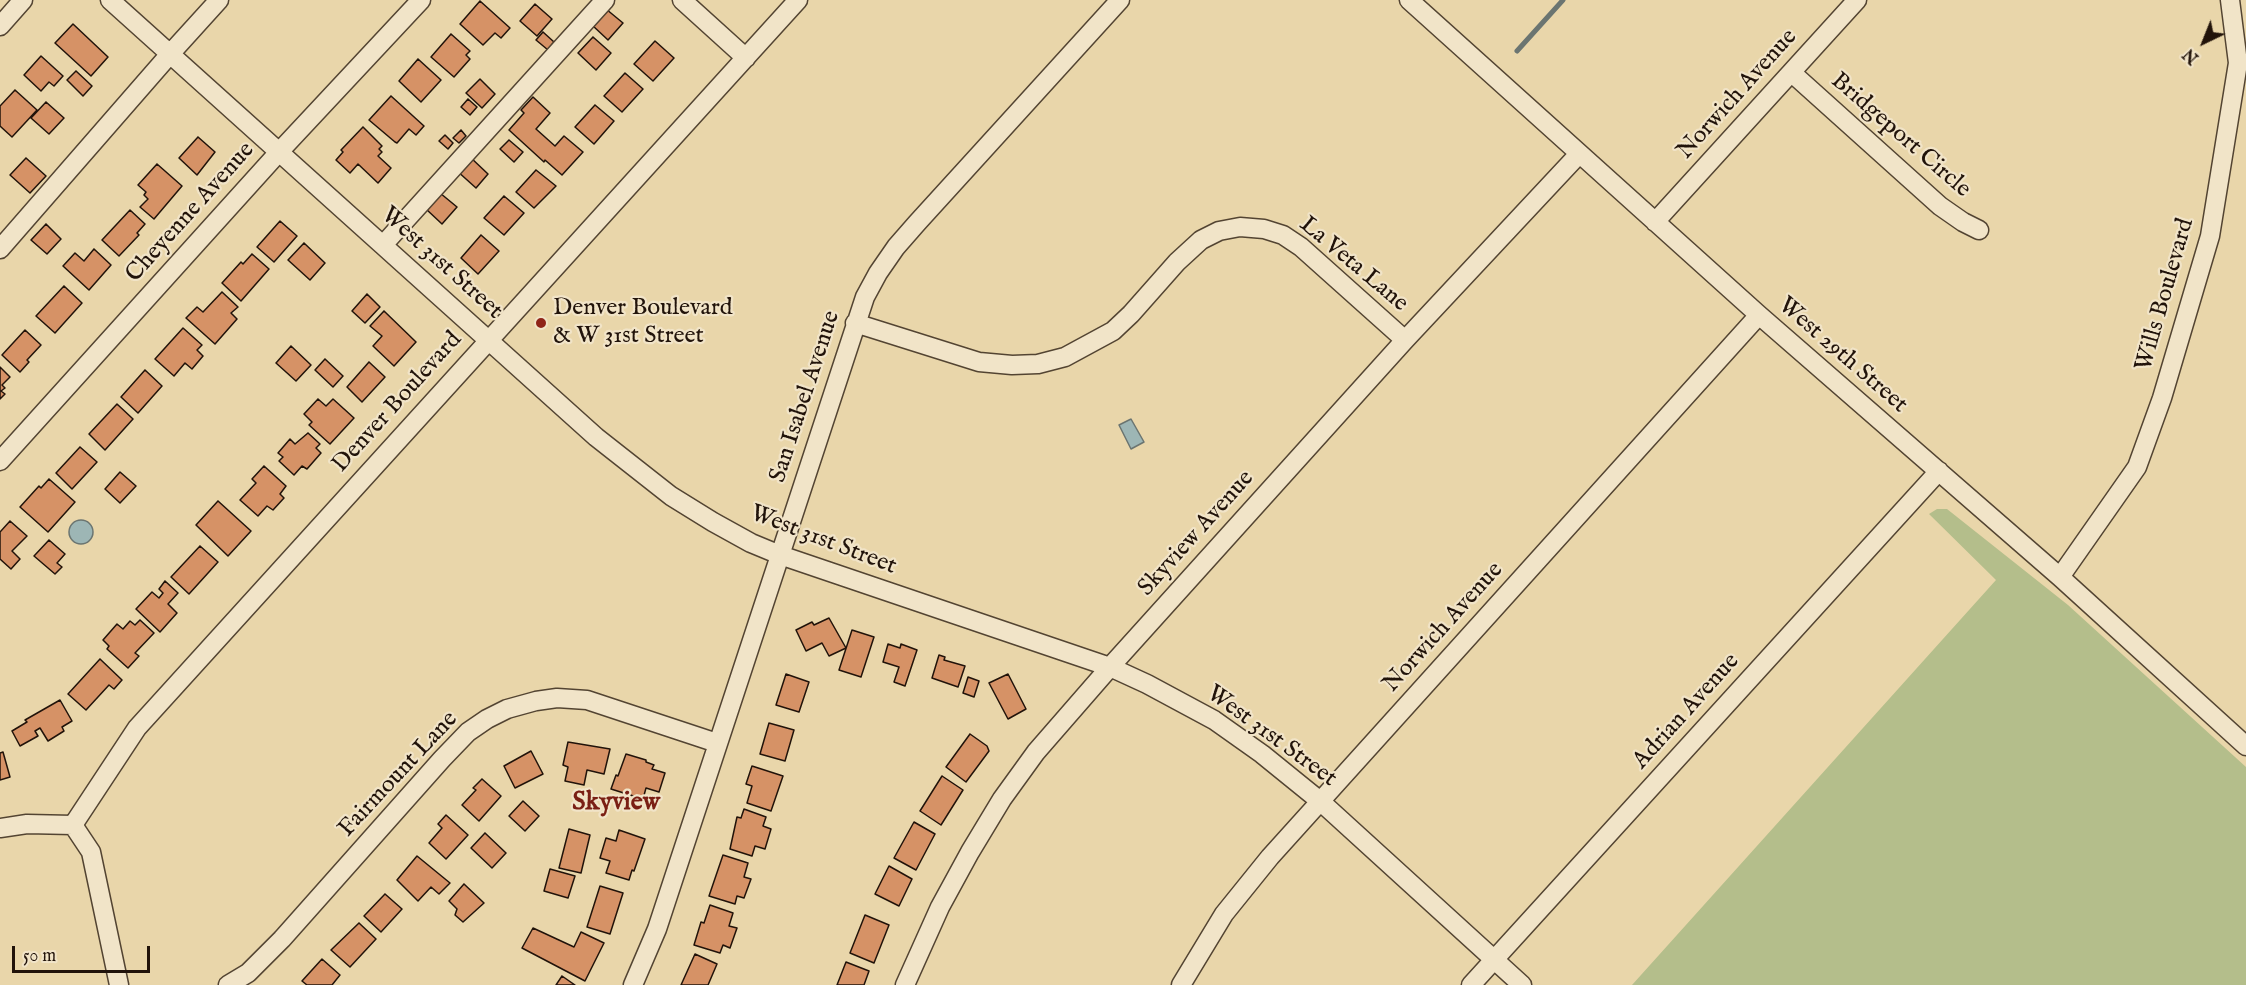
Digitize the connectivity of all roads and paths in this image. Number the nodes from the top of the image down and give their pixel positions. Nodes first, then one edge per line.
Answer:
1 (23, 0) edge
2 (110, 0) edge
3 (219, 0) edge
4 (421, 0) edge
5 (605, 0) edge
6 (682, 0) edge
7 (798, 0) edge
8 (1120, 0) edge
9 (1409, 0) edge
10 (1857, 0) edge
11 (2230, 0) edge
12 (0, 26) edge
13 (170, 54) junction
14 (746, 58) junction
15 (1792, 73) junction
16 (279, 152) junction
17 (1579, 154) junction
18 (1655, 222) junction
19 (1979, 230) dead end
20 (383, 244) junction
21 (0, 249) edge
22 (1759, 315) junction
23 (855, 323) junction
24 (488, 339) junction
25 (1405, 340) junction
26 (0, 460) edge
27 (1939, 471) junction
28 (780, 555) junction
29 (2060, 577) junction
30 (1110, 667) junction
31 (717, 743) junction
32 (2246, 746) edge
33 (1320, 801) junction
34 (73, 825) junction
35 (0, 828) edge
36 (1494, 960) junction
37 (119, 985) edge
38 (228, 985) edge
39 (633, 985) edge
40 (905, 985) edge
41 (1181, 985) edge
42 (1471, 985) edge
43 (1522, 985) edge

1 - 12 street
2 - 13 street, West 31st Street
3 - 13 street
4 - 16 street, Cheyenne Avenue
5 - 20 street
6 - 14 street
7 - 14 street, Denver Boulevard
8 - 23 street, San Isabel Avenue
9 - 17 street, West 29th Street
10 - 15 street, Norwich Avenue
11 - 29 street, Wills Boulevard
13 - 16 street, West 31st Street
13 - 21 street
14 - 24 street, Denver Boulevard
15 - 18 street, Norwich Avenue
15 - 19 street, Bridgeport Circle
16 - 20 street, West 31st Street
16 - 26 street, Cheyenne Avenue
17 - 18 street, West 29th Street
17 - 25 street, Skyview Avenue
18 - 22 street, West 29th Street
20 - 24 street, West 31st Street
22 - 27 street, West 29th Street
22 - 33 street, Norwich Avenue
23 - 25 street, La Veta Lane
23 - 28 street, San Isabel Avenue
24 - 28 street, West 31st Street
24 - 34 street, Denver Boulevard
25 - 30 street, Skyview Avenue
27 - 29 street, West 29th Street
27 - 36 street, Adrian Avenue
28 - 30 street, West 31st Street
28 - 31 street, San Isabel Avenue
29 - 32 street, West 29th Street
30 - 33 street, West 31st Street
30 - 40 street, Skyview Avenue
31 - 38 street, Fairmount Lane
31 - 39 street, San Isabel Avenue
33 - 36 street, West 31st Street
33 - 41 street, Norwich Avenue
34 - 35 street
34 - 37 street
36 - 42 street, Adrian Avenue
36 - 43 street, West 31st Street

